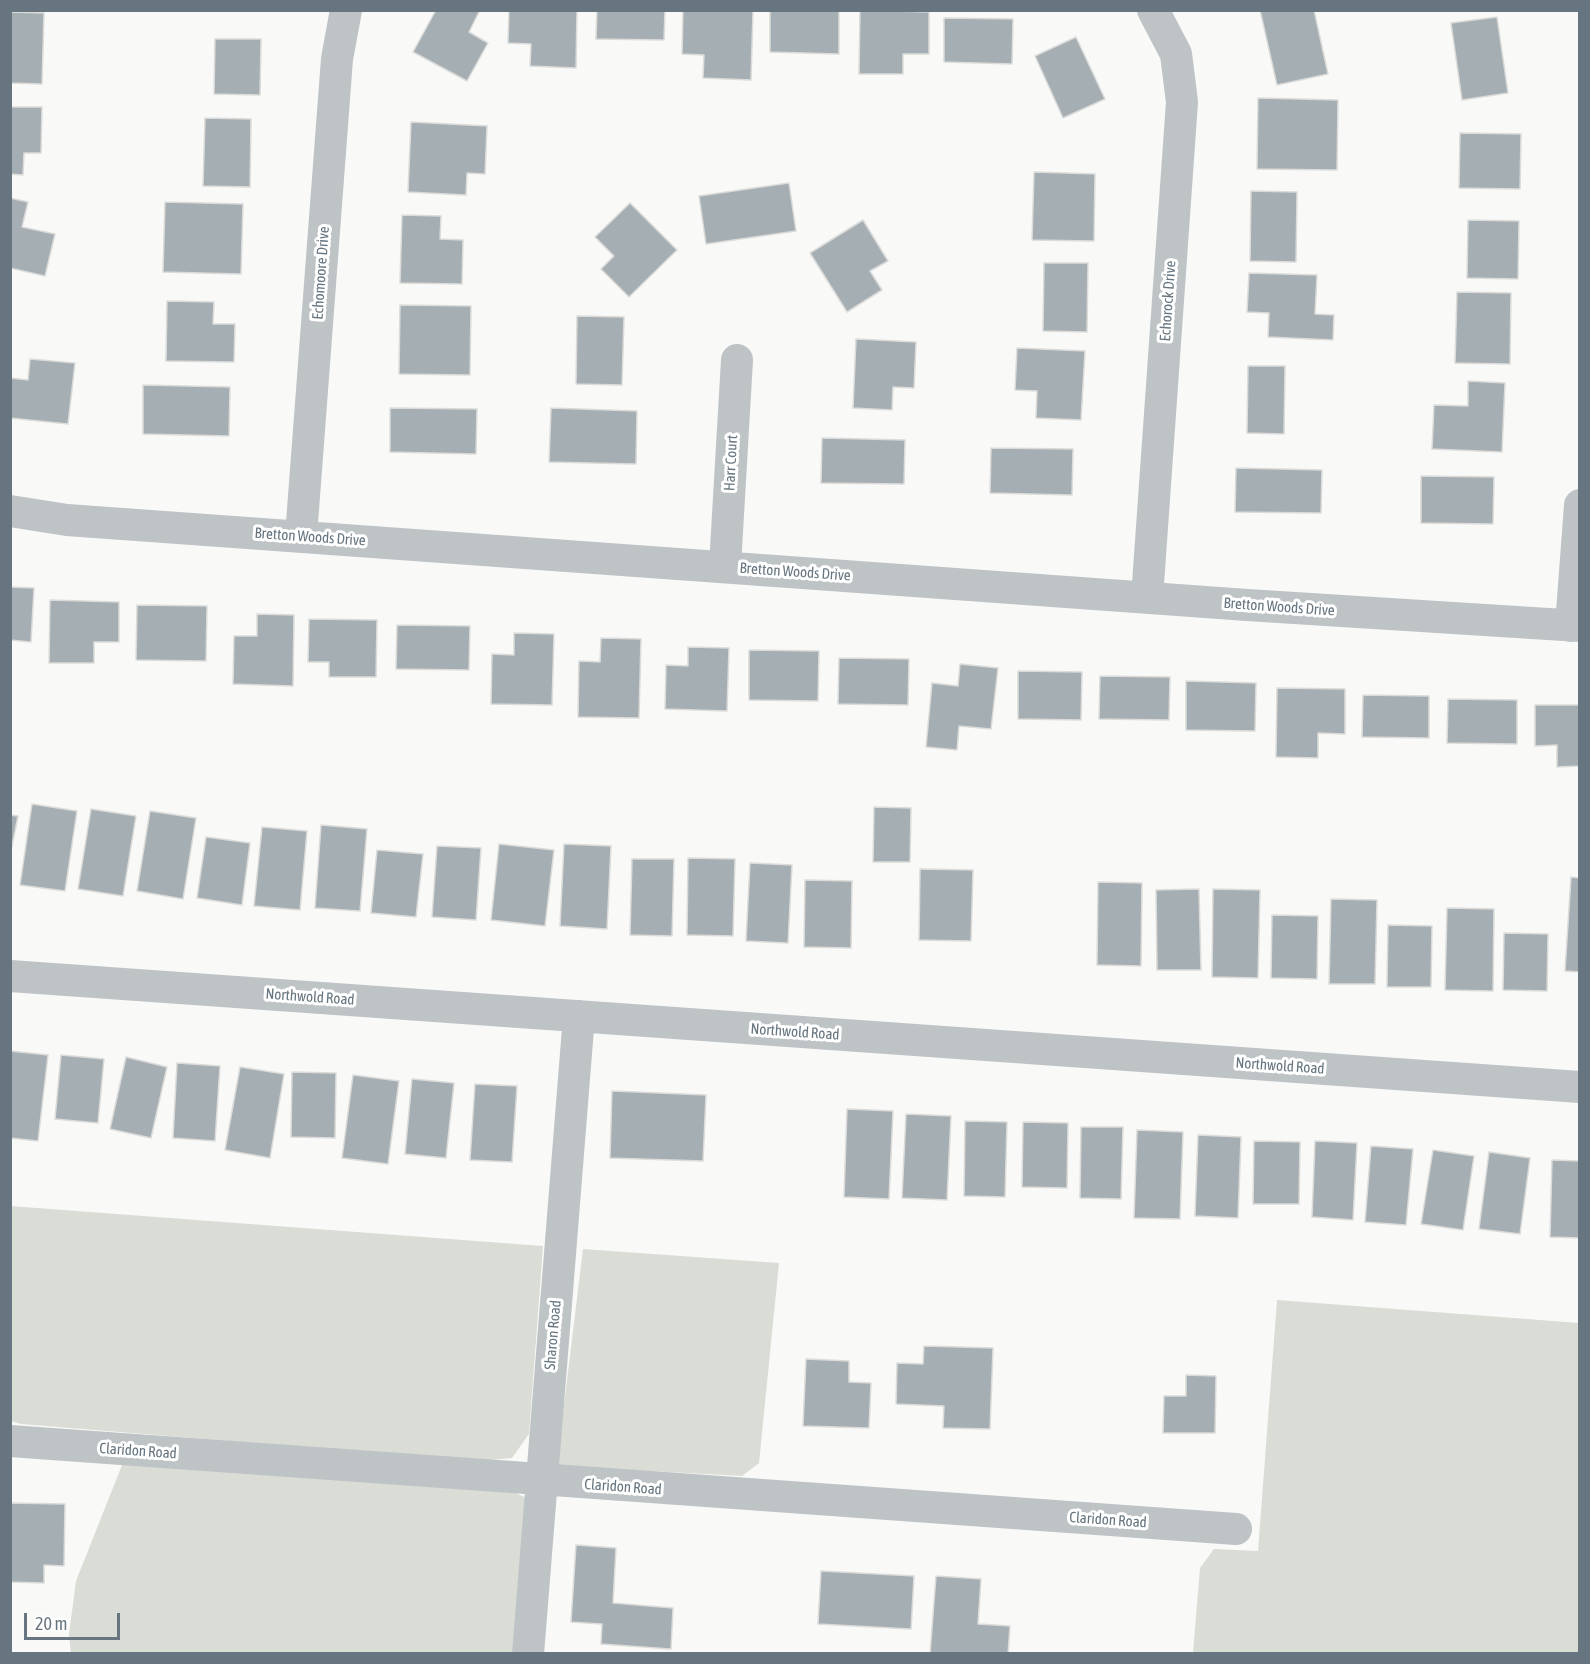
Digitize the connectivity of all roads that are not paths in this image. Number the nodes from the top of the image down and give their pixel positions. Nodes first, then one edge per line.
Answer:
1 (346, 10) edge
2 (1153, 10) edge
3 (737, 360) dead end
4 (1580, 505) edge
5 (10, 510) edge
6 (301, 536) junction
7 (725, 566) junction
8 (1147, 598) junction
9 (1575, 626) edge
10 (10, 976) edge
11 (579, 1016) junction
12 (1580, 1087) edge
13 (10, 1442) edge
14 (542, 1481) junction
15 (1236, 1528) dead end
16 (528, 1653) edge

1 - 6 street, Echomoore Drive
2 - 8 street, Echorock Drive
3 - 7 street, Harr Court
4 - 9 street
5 - 6 street, Bretton Woods Drive
6 - 7 street, Bretton Woods Drive
7 - 8 street, Bretton Woods Drive
8 - 9 street, Bretton Woods Drive
10 - 11 street, Northwold Road
11 - 12 street, Northwold Road
11 - 14 street, Sharon Road
13 - 14 street, Claridon Road
14 - 15 street, Claridon Road
14 - 16 street, Sharon Road

